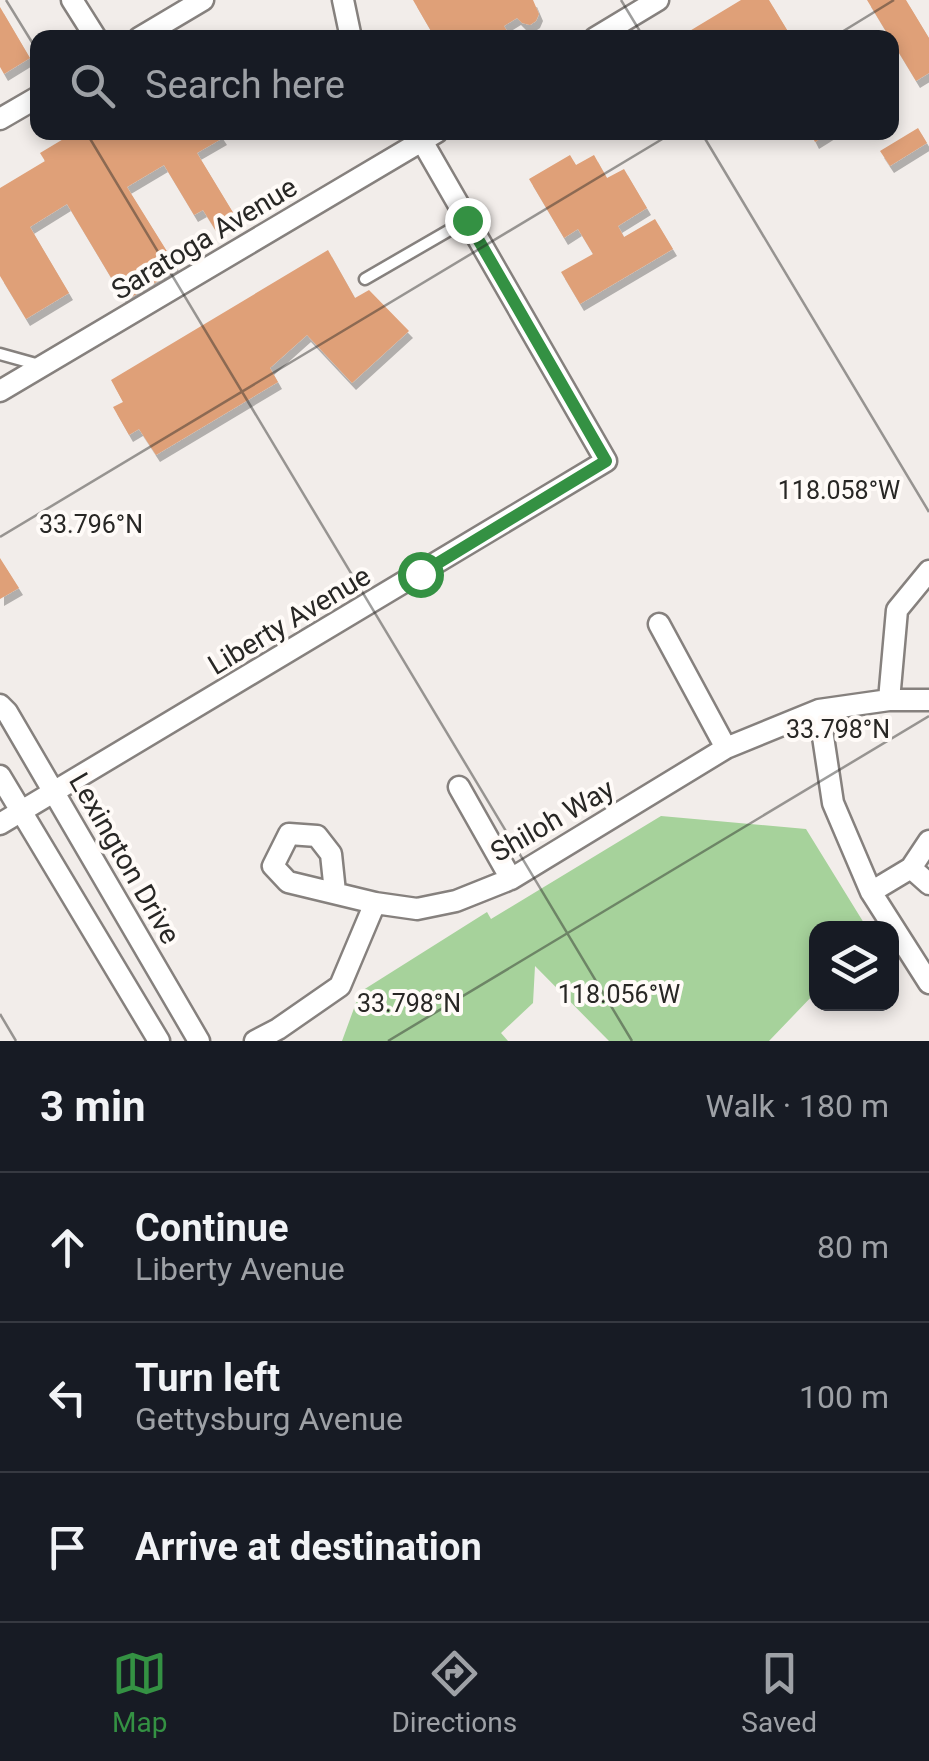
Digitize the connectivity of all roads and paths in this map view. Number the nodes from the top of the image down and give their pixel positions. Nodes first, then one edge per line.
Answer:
1 (72, 0) edge
2 (203, 0) edge
3 (344, 0) edge
4 (658, 0) edge
5 (91, 30) edge
6 (152, 30) edge
7 (350, 30) edge
8 (608, 30) edge
9 (30, 103) edge
10 (0, 120) edge
11 (418, 140) edge
12 (422, 140) edge
13 (467, 220) junction
14 (364, 279) dead end
15 (0, 354) edge
16 (43, 366) junction
17 (0, 390) edge
18 (929, 571) edge
19 (659, 624) dead end
20 (889, 700) junction
21 (929, 700) edge
22 (0, 706) edge
23 (819, 710) junction
24 (726, 748) junction
25 (0, 776) edge
26 (459, 787) dead end
27 (55, 792) junction
28 (22, 811) junction
29 (0, 824) edge
30 (929, 841) edge
31 (911, 868) junction
32 (511, 879) junction
33 (929, 884) edge
34 (335, 892) dead end
35 (870, 892) junction
36 (375, 903) junction
37 (929, 983) edge
38 (158, 1041) edge
39 (199, 1041) edge
40 (256, 1041) edge

1 - 5 street
2 - 6 street
3 - 7 street
4 - 8 street
9 - 10 street
11 - 16 street, Saratoga Avenue
12 - 13 street
13 - 14 lane
13 - 27 street, Liberty Avenue
15 - 16 lane
16 - 17 street, Saratoga Avenue
18 - 20 street
19 - 24 street
20 - 21 street, Shiloh Way
20 - 23 street, Shiloh Way
22 - 27 street, Lexington Drive
23 - 24 street, Shiloh Way
23 - 35 street
24 - 32 street, Shiloh Way
25 - 28 street
26 - 32 street
27 - 28 street, Liberty Avenue
27 - 39 street, Lexington Drive
28 - 29 street, Liberty Avenue
28 - 38 street
30 - 31 street
31 - 33 street
31 - 35 street
32 - 36 street, Shiloh Way
34 - 36 street, Shiloh Way
35 - 37 street
36 - 40 street

